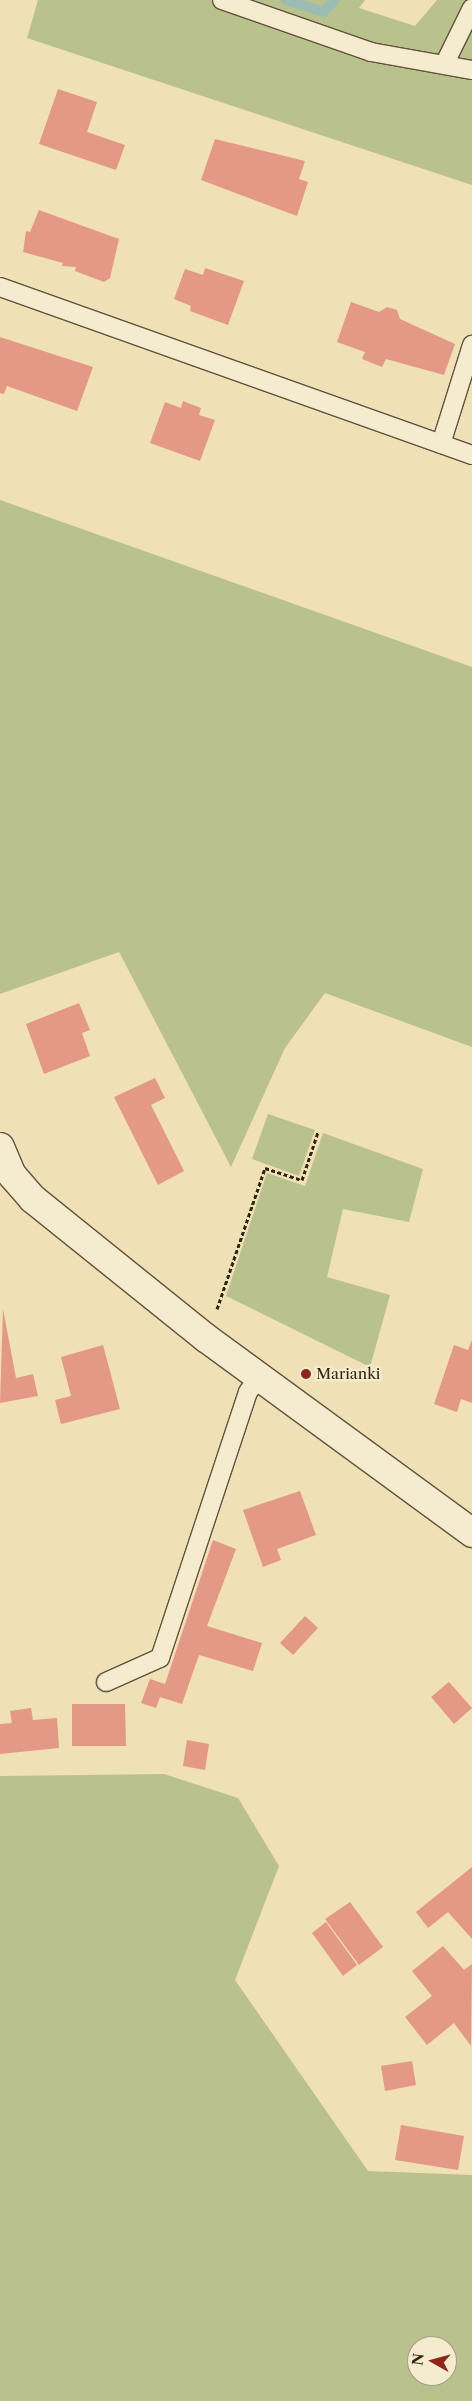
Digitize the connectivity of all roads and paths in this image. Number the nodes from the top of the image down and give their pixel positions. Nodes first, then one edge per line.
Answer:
1 (222, 0) edge
2 (472, 8) edge
3 (445, 63) junction
4 (472, 70) edge
5 (0, 288) edge
6 (472, 345) edge
7 (441, 444) junction
8 (472, 455) edge
9 (318, 1132) dead end
10 (0, 1147) edge
11 (216, 1313) dead end
12 (260, 1376) junction
13 (472, 1533) edge
14 (106, 1682) dead end

1 - 3 lane
2 - 3 lane
3 - 4 lane
5 - 7 lane
6 - 7 lane
7 - 8 lane
9 - 11 path
10 - 12 street
12 - 13 street
12 - 14 lane

